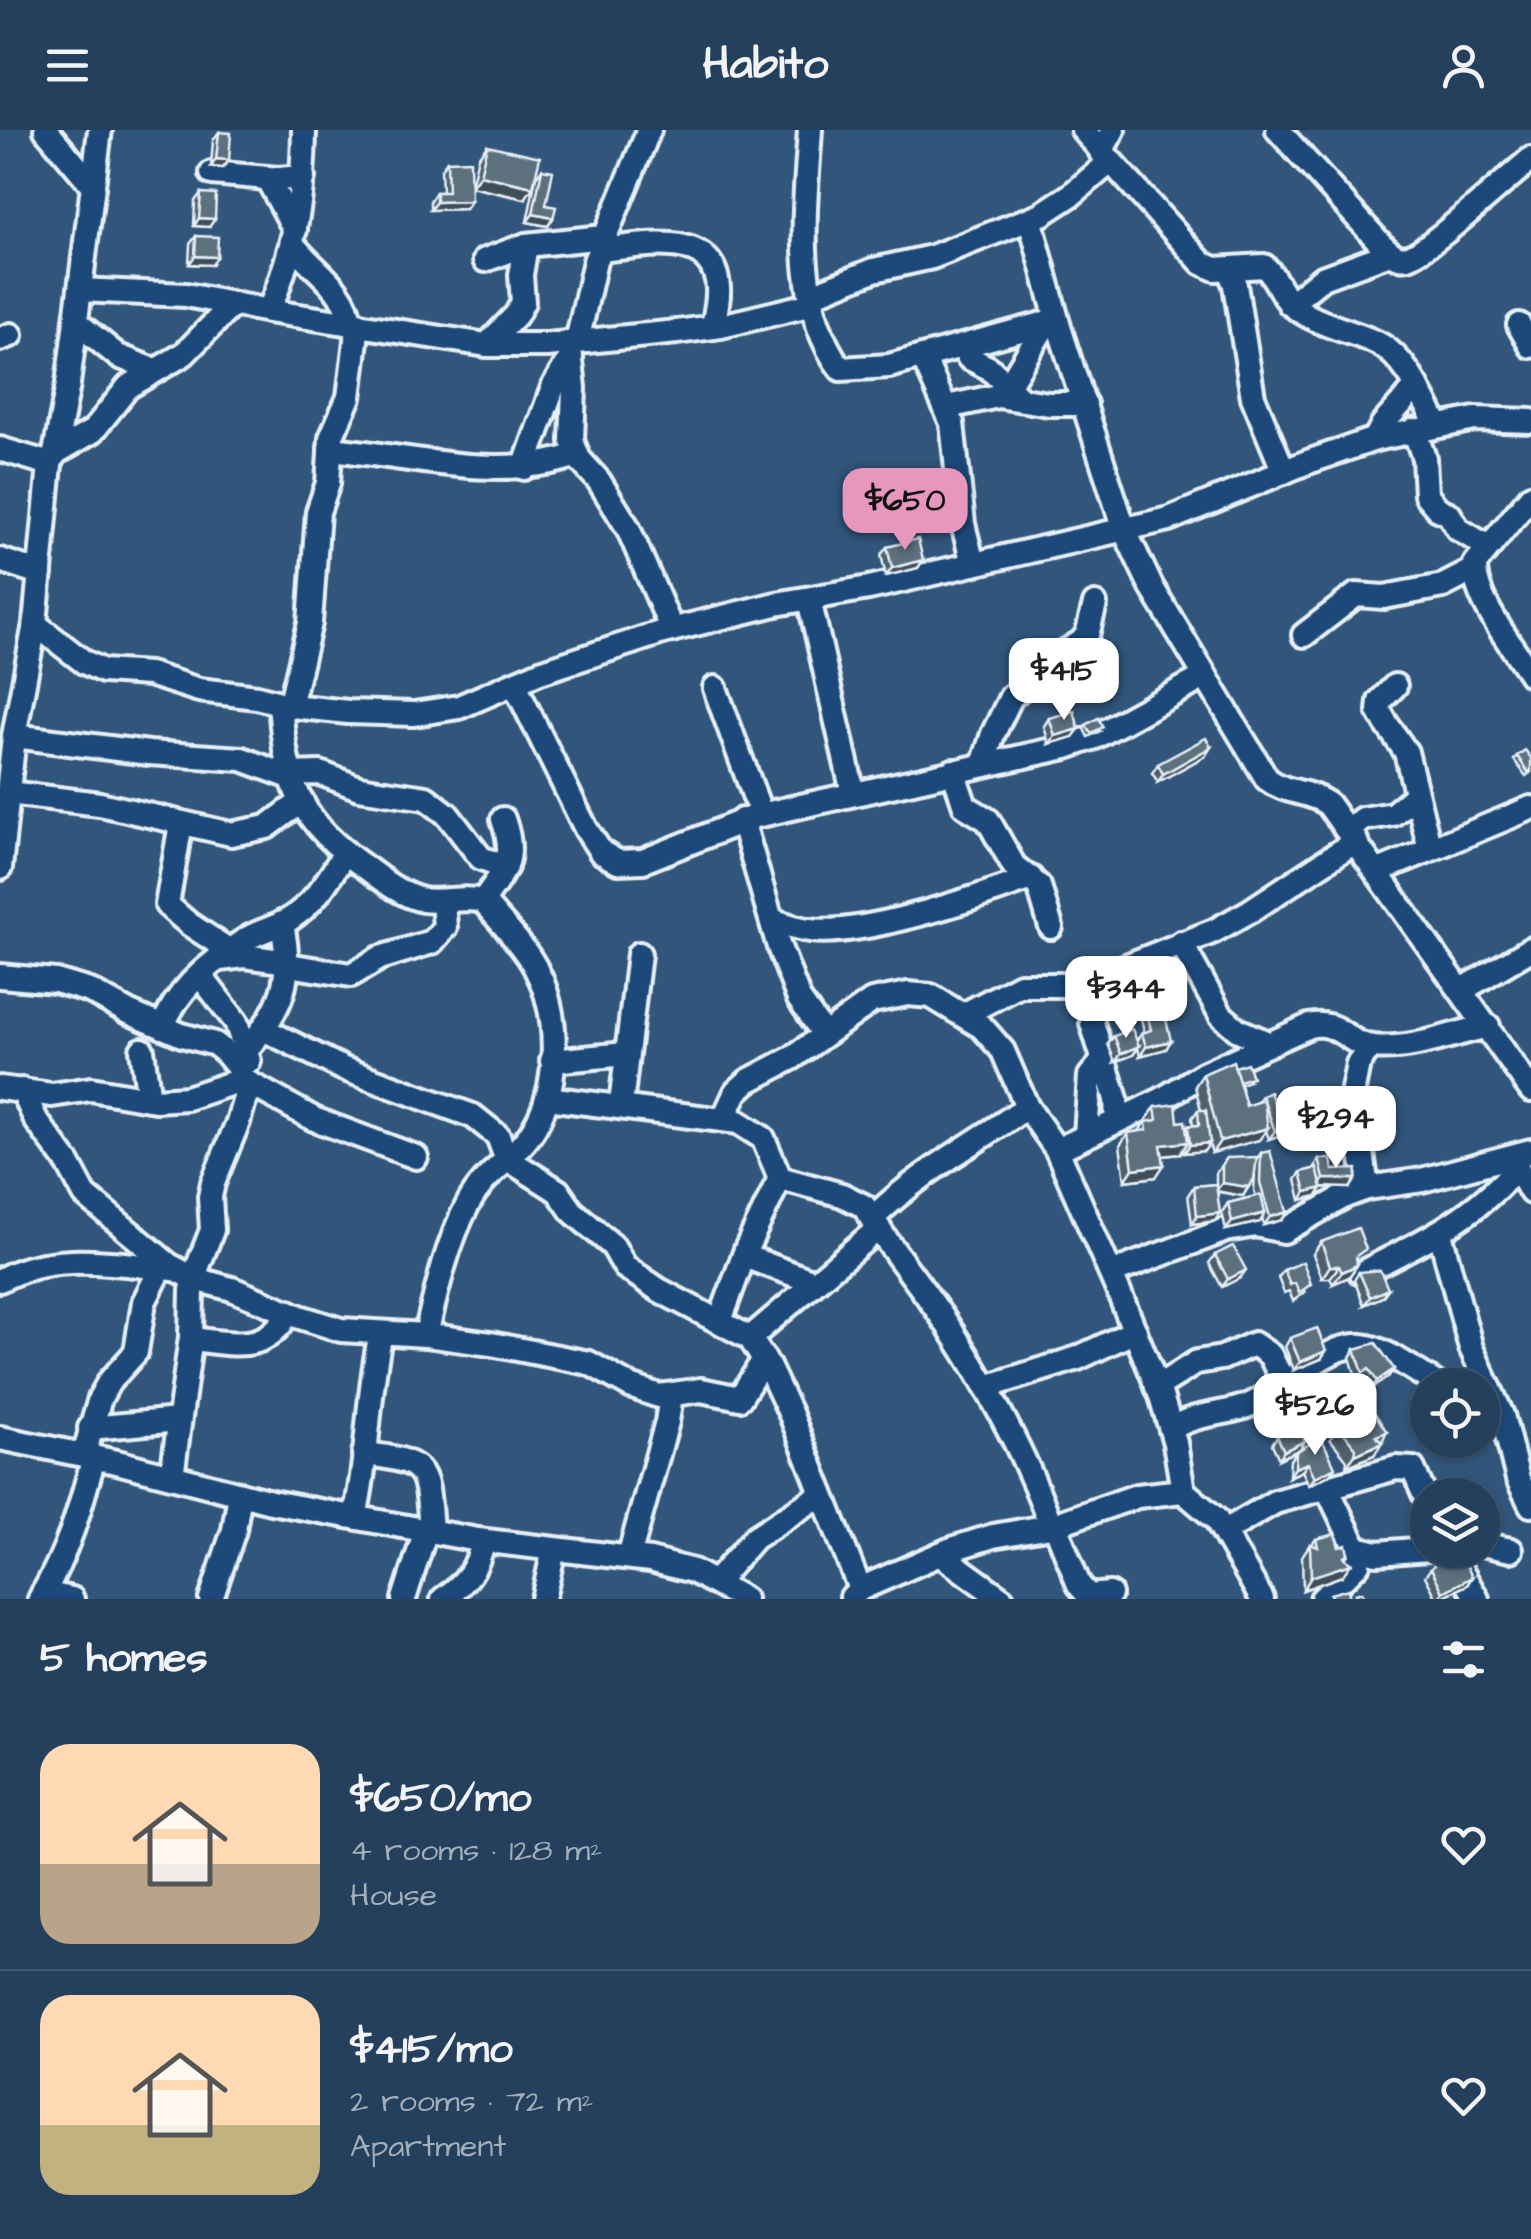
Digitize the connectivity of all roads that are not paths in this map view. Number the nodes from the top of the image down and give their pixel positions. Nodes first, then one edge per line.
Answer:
1 (46, 130) edge
2 (100, 130) edge
3 (304, 130) edge
4 (650, 130) edge
5 (810, 130) edge
6 (1083, 130) edge
7 (1113, 130) edge
8 (1293, 135) edge
9 (1105, 157) junction
10 (1531, 159) edge
11 (212, 173) dead end
12 (303, 177) junction
13 (266, 178) junction
14 (93, 186) junction
15 (1030, 219) junction
16 (293, 237) junction
17 (602, 244) junction
18 (526, 246) junction
19 (1390, 253) junction
20 (484, 260) dead end
21 (1229, 270) junction
22 (80, 290) junction
23 (812, 300) junction
24 (233, 304) junction
25 (1290, 304) junction
26 (268, 312) junction
27 (1052, 321) junction
28 (76, 322) junction
29 (354, 324) junction
30 (1518, 324) dead end
31 (713, 327) junction
32 (487, 344) junction
33 (1531, 346) edge
34 (962, 347) junction
35 (573, 348) junction
36 (923, 357) junction
37 (154, 370) junction
38 (1417, 386) junction
39 (1014, 392) junction
40 (1085, 404) junction
41 (947, 407) junction
42 (1528, 419) edge
43 (1426, 428) junction
44 (1376, 439) junction
45 (0, 449) edge
46 (330, 449) junction
47 (577, 455) junction
48 (52, 458) junction
49 (524, 468) junction
50 (1284, 472) junction
51 (1531, 496) edge
52 (1124, 529) junction
53 (1488, 547) junction
54 (0, 560) edge
55 (973, 564) junction
56 (1474, 570) junction
57 (40, 573) junction
58 (808, 599) junction
59 (1096, 604) dead end
60 (35, 624) junction
61 (672, 630) junction
62 (1304, 635) dead end
63 (1531, 674) edge
64 (1204, 677) junction
65 (515, 685) junction
66 (1396, 686) dead end
67 (715, 688) dead end
68 (285, 704) junction
69 (14, 736) junction
70 (983, 766) junction
71 (952, 772) junction
72 (290, 775) junction
73 (853, 793) junction
74 (1416, 795) junction
75 (5, 801) edge
76 (302, 802) junction
77 (1531, 808) edge
78 (503, 818) dead end
79 (752, 818) junction
80 (181, 823) junction
81 (1352, 836) junction
82 (1430, 849) junction
83 (345, 852) junction
84 (1, 856) edge
85 (506, 867) junction
86 (0, 868) edge
87 (1376, 872) junction
88 (1031, 878) junction
89 (443, 901) junction
90 (483, 901) junction
91 (772, 920) junction
92 (282, 923) junction
93 (1051, 927) dead end
94 (1181, 942) junction
95 (1531, 949) edge
96 (639, 954) dead end
97 (214, 958) junction
98 (288, 964) junction
99 (0, 976) edge
100 (1092, 983) junction
101 (1462, 990) junction
102 (965, 1014) junction
103 (1229, 1022) junction
104 (1488, 1026) junction
105 (163, 1027) junction
106 (823, 1033) junction
107 (259, 1039) junction
108 (1268, 1043) junction
109 (220, 1048) junction
110 (1370, 1048) junction
111 (142, 1050) dead end
112 (626, 1054) junction
113 (1246, 1054) junction
114 (552, 1061) junction
115 (1102, 1062) junction
116 (247, 1084) junction
117 (11, 1089) edge
118 (1531, 1090) edge
119 (547, 1098) junction
120 (149, 1099) junction
121 (621, 1105) junction
122 (1027, 1107) junction
123 (722, 1120) junction
124 (1116, 1122) junction
125 (1086, 1136) junction
126 (1057, 1150) junction
127 (416, 1158) dead end
128 (506, 1158) junction
129 (1520, 1158) edge
130 (780, 1178) junction
131 (1367, 1188) junction
132 (1531, 1192) edge
133 (875, 1224) junction
134 (1440, 1233) junction
135 (744, 1256) junction
136 (178, 1272) junction
137 (1111, 1273) junction
138 (1361, 1274) edge
139 (0, 1280) edge
140 (814, 1282) junction
141 (290, 1312) junction
142 (720, 1321) junction
143 (1135, 1332) junction
144 (381, 1333) junction
145 (426, 1335) junction
146 (191, 1338) junction
147 (750, 1338) junction
148 (764, 1359) junction
149 (1410, 1368) edge
150 (1479, 1368) edge
151 (1284, 1383) junction
152 (1157, 1387) junction
153 (986, 1388) junction
154 (671, 1395) junction
155 (1500, 1412) edge
156 (179, 1420) junction
157 (90, 1428) junction
158 (0, 1438) edge
159 (1174, 1441) junction
160 (364, 1454) junction
161 (89, 1456) junction
162 (172, 1476) junction
163 (1419, 1478) edge
164 (1328, 1488) junction
165 (1183, 1491) junction
166 (240, 1494) junction
167 (822, 1494) junction
168 (1531, 1504) edge
169 (355, 1516) junction
170 (1053, 1526) junction
171 (428, 1530) junction
172 (1225, 1532) junction
173 (483, 1540) junction
174 (1356, 1548) junction
175 (1500, 1548) edge
176 (554, 1549) junction
177 (1511, 1550) dead end
178 (1410, 1551) edge
179 (940, 1554) junction
180 (629, 1557) junction
181 (1459, 1568) edge
182 (709, 1587) edge
183 (855, 1594) edge
184 (1110, 1594) dead end
185 (41, 1596) edge
186 (72, 1599) edge
187 (211, 1599) edge
188 (404, 1599) edge
189 (442, 1599) edge
190 (543, 1599) edge
191 (744, 1599) edge
192 (1002, 1599) edge
193 (1262, 1599) edge
194 (1322, 1599) edge
195 (1476, 1599) edge

1 - 14 street
2 - 14 street
3 - 12 street
4 - 17 street
5 - 23 street
6 - 9 street
7 - 9 street
8 - 19 street
9 - 15 street
9 - 21 street
10 - 19 street
11 - 13 street
12 - 13 street
12 - 16 street
13 - 16 street
14 - 22 street
15 - 23 street
15 - 27 street
16 - 26 street
16 - 29 street
17 - 18 street
17 - 31 street
17 - 35 street
18 - 20 street
18 - 32 street
19 - 25 street
21 - 25 street
21 - 50 street
22 - 24 street
22 - 28 street
23 - 31 street
23 - 36 street
24 - 26 street
24 - 37 street
25 - 38 street
26 - 29 street
27 - 34 street
27 - 39 street
27 - 40 street
28 - 37 street
28 - 48 street
29 - 32 street
29 - 46 street
30 - 33 street
31 - 35 street
32 - 35 street
34 - 36 street
34 - 39 street
35 - 47 street
35 - 49 street
36 - 41 street
37 - 48 street
38 - 43 street
38 - 44 street
39 - 40 street
39 - 41 street
40 - 52 street
41 - 55 street
42 - 43 street
43 - 44 street
43 - 53 street
44 - 50 street
45 - 48 street
46 - 49 street
46 - 68 street
47 - 49 street
47 - 61 street
48 - 57 street
50 - 52 street
51 - 53 street
52 - 55 street
52 - 64 street
53 - 56 street
54 - 57 street
55 - 58 street
56 - 62 street
56 - 63 street
57 - 60 street
58 - 61 street
58 - 73 street
59 - 70 street
60 - 68 street
60 - 69 street
61 - 65 street
64 - 70 street
64 - 81 street
65 - 68 street
65 - 79 street
66 - 74 street
67 - 79 street
68 - 72 street
69 - 72 street
69 - 75 street
70 - 71 street
71 - 73 street
71 - 88 street
72 - 76 street
72 - 85 street
73 - 79 street
74 - 81 street
74 - 82 street
75 - 80 street
75 - 84 street
76 - 80 street
76 - 83 street
77 - 82 street
78 - 85 street
79 - 91 street
80 - 97 street
81 - 87 street
81 - 94 street
82 - 87 street
83 - 89 street
83 - 92 street
84 - 86 street
85 - 90 street
87 - 101 street
88 - 91 street
88 - 93 street
89 - 90 street
89 - 98 street
90 - 114 street
91 - 106 street
92 - 97 street
92 - 98 street
94 - 100 street
94 - 103 street
95 - 101 street
96 - 112 street
97 - 98 street
97 - 105 street
97 - 107 street
98 - 107 street
99 - 105 street
100 - 102 street
100 - 115 street
101 - 104 street
102 - 106 street
102 - 122 street
103 - 108 street
103 - 113 street
104 - 110 street
104 - 118 street
105 - 109 street
106 - 123 street
107 - 109 street
107 - 116 street
107 - 128 street
108 - 110 street
108 - 113 street
109 - 116 street
110 - 131 street
111 - 120 street
112 - 114 street
112 - 121 street
113 - 124 street
114 - 119 street
115 - 124 street
115 - 125 street
116 - 120 street
116 - 127 street
116 - 136 street
117 - 120 street
117 - 136 street
119 - 121 street
119 - 128 street
121 - 123 street
122 - 126 street
122 - 133 street
123 - 130 street
124 - 125 street
125 - 126 street
126 - 137 street
128 - 142 street
128 - 145 street
129 - 131 street
129 - 132 street
129 - 134 street
130 - 133 street
130 - 135 street
131 - 137 street
133 - 140 street
133 - 153 street
134 - 138 street
134 - 150 street
135 - 140 street
135 - 142 street
136 - 139 street
136 - 141 street
136 - 146 street
136 - 157 street
137 - 143 street
140 - 147 street
141 - 144 street
141 - 146 street
142 - 147 street
143 - 152 street
143 - 153 street
144 - 145 street
144 - 160 street
145 - 154 street
146 - 156 street
147 - 148 street
148 - 154 street
148 - 167 street
149 - 151 street
151 - 152 street
151 - 159 street
152 - 159 street
153 - 170 street
154 - 180 street
155 - 168 street
156 - 157 street
156 - 162 street
157 - 161 street
158 - 161 street
159 - 165 street
160 - 169 street
160 - 171 street
161 - 162 street
161 - 185 street
162 - 166 street
163 - 164 street
164 - 172 street
164 - 174 street
165 - 170 street
165 - 172 street
166 - 169 street
166 - 187 street
167 - 182 street
167 - 183 street
169 - 171 street
170 - 179 street
170 - 184 street
171 - 173 street
171 - 188 street
172 - 193 street
173 - 176 street
173 - 189 street
174 - 178 street
174 - 194 street
175 - 177 street
176 - 180 street
176 - 190 street
179 - 183 street
179 - 192 street
180 - 182 street
181 - 195 street
182 - 191 street
185 - 186 street

